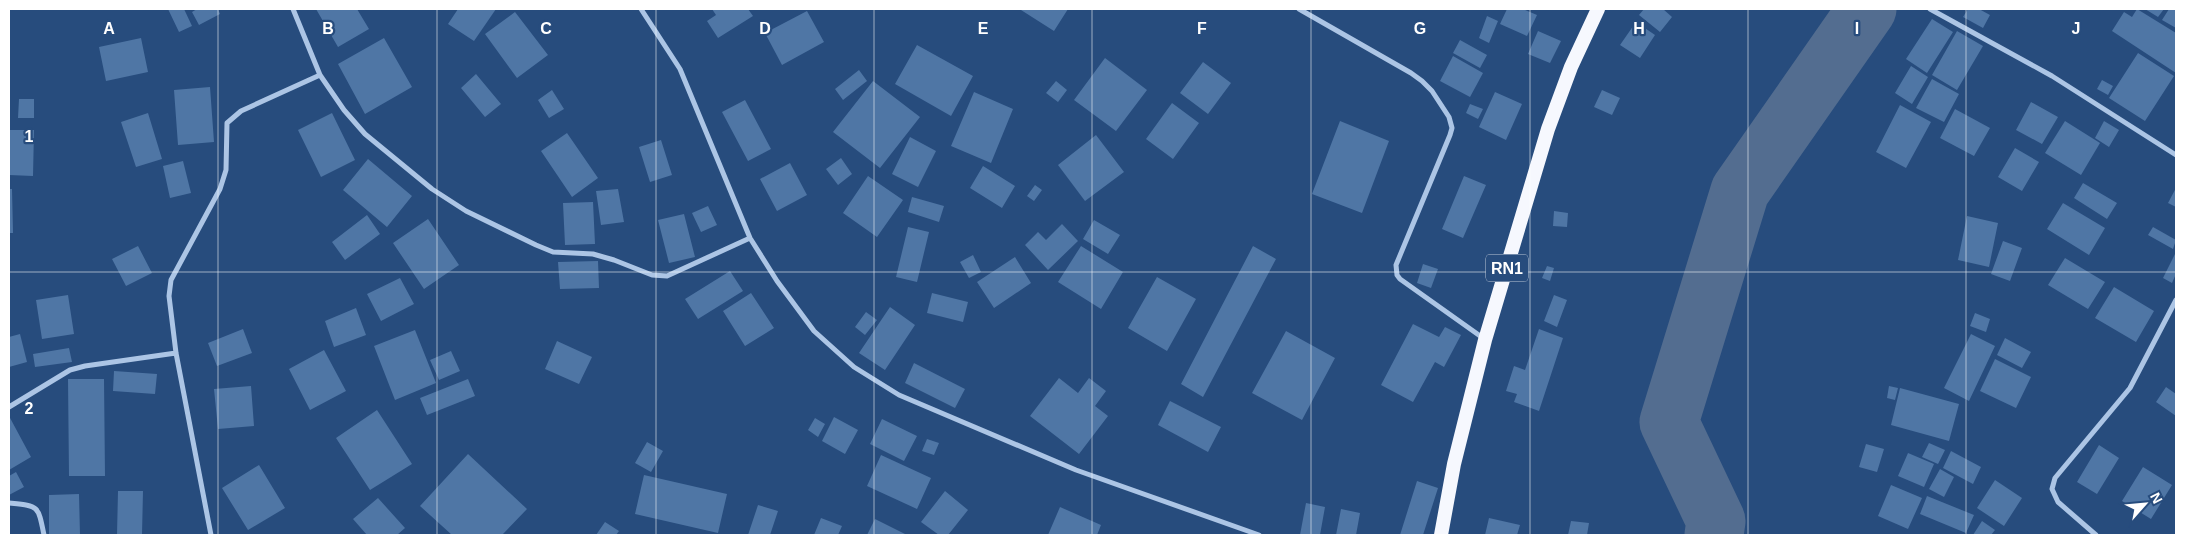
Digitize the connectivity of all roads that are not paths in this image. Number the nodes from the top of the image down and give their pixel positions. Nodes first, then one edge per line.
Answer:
1 (292, 9) edge
2 (641, 9) edge
3 (1299, 9) edge
4 (1598, 9) edge
5 (1930, 9) edge
6 (1305, 11) edge
7 (320, 75) junction
8 (2176, 156) edge
9 (750, 238) junction
10 (2176, 300) edge
11 (1485, 340) junction
12 (176, 353) junction
13 (9, 407) edge
14 (9, 503) edge
15 (44, 535) edge
16 (211, 535) edge
17 (1259, 535) edge
18 (1441, 535) edge
19 (2096, 535) edge

1 - 7 street
2 - 9 street
3 - 6 street
4 - 11 highway, RN1
5 - 8 street
6 - 11 street
7 - 9 street
7 - 12 street
9 - 17 street
10 - 19 street
11 - 18 highway, RN1
12 - 13 street
12 - 16 street
14 - 15 street

